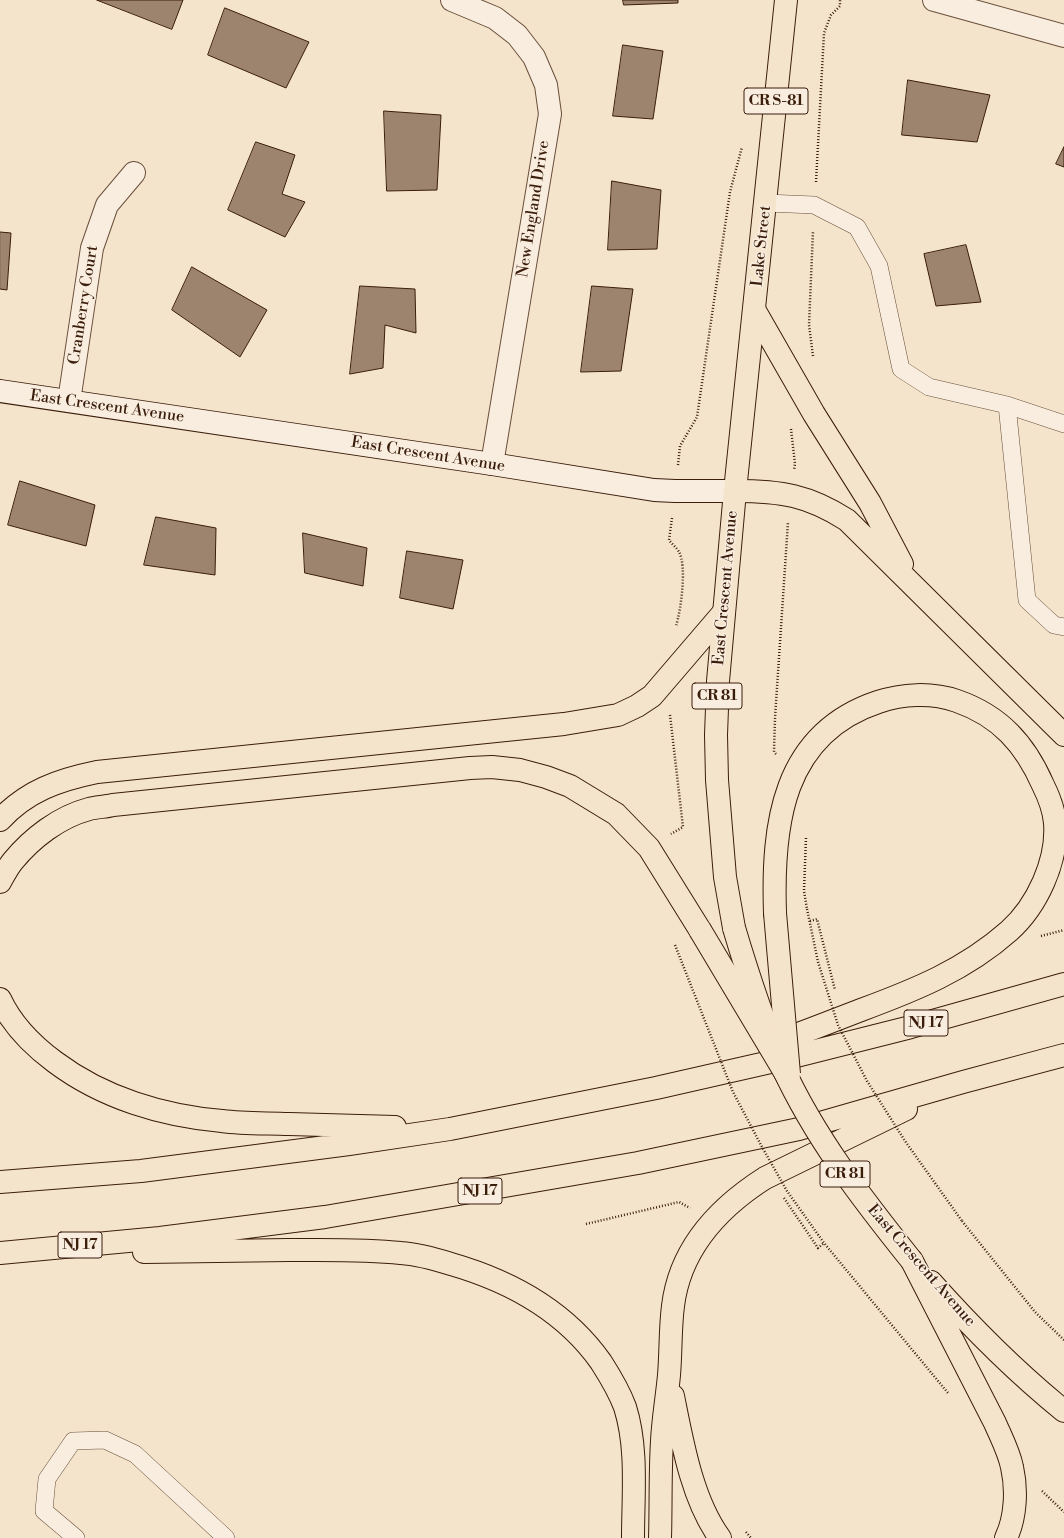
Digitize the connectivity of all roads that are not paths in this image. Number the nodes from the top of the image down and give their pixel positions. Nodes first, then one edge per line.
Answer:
1 (452, 0) edge
2 (786, 0) edge
3 (934, 0) edge
4 (1064, 36) edge
5 (134, 173) dead end
6 (766, 203) junction
7 (755, 311) junction
8 (0, 391) edge
9 (69, 401) junction
10 (1007, 405) junction
11 (1064, 424) edge
12 (492, 464) junction
13 (735, 491) junction
14 (913, 585) junction
15 (724, 612) junction
16 (1064, 627) edge
17 (1064, 735) edge
18 (0, 820) edge
19 (0, 882) edge
20 (1064, 984) edge
21 (0, 999) edge
22 (1064, 1055) edge
23 (789, 1080) junction
24 (963, 1082) junction
25 (656, 1088) junction
26 (450, 1129) junction
27 (0, 1182) edge
28 (2, 1253) edge
29 (912, 1261) junction
30 (669, 1373) junction
31 (1064, 1411) edge
32 (76, 1538) edge
33 (226, 1538) edge
34 (633, 1538) edge
35 (660, 1538) edge
36 (720, 1538) edge
37 (1006, 1538) edge

1 - 12 street, New England Drive
2 - 6 main road, Lake Street / CR S-81
3 - 4 street
5 - 9 street, Cranberry Court
6 - 7 main road, Lake Street / CR S-81
6 - 10 lane
7 - 13 main road, Lake Street / CR S-81
7 - 14 main road
8 - 9 street, East Crescent Avenue
9 - 12 street, East Crescent Avenue
10 - 11 lane
10 - 16 lane
12 - 13 street, East Crescent Avenue
13 - 14 main road
13 - 15 main road, East Crescent Avenue / CR 81
14 - 17 main road
15 - 18 main road
15 - 23 main road, East Crescent Avenue / CR 81, bridge
19 - 23 main road, bridge
20 - 25 main road, NJ 17
21 - 26 main road
22 - 24 main road, NJ 17
23 - 25 main road, bridge
23 - 29 main road, East Crescent Avenue / CR 81, bridge
24 - 28 main road, NJ 17
24 - 30 main road
25 - 26 main road, NJ 17
26 - 27 main road, NJ 17
28 - 34 main road
29 - 31 main road, East Crescent Avenue / CR 81
29 - 37 main road
30 - 35 main road
30 - 36 main road
32 - 33 lane

